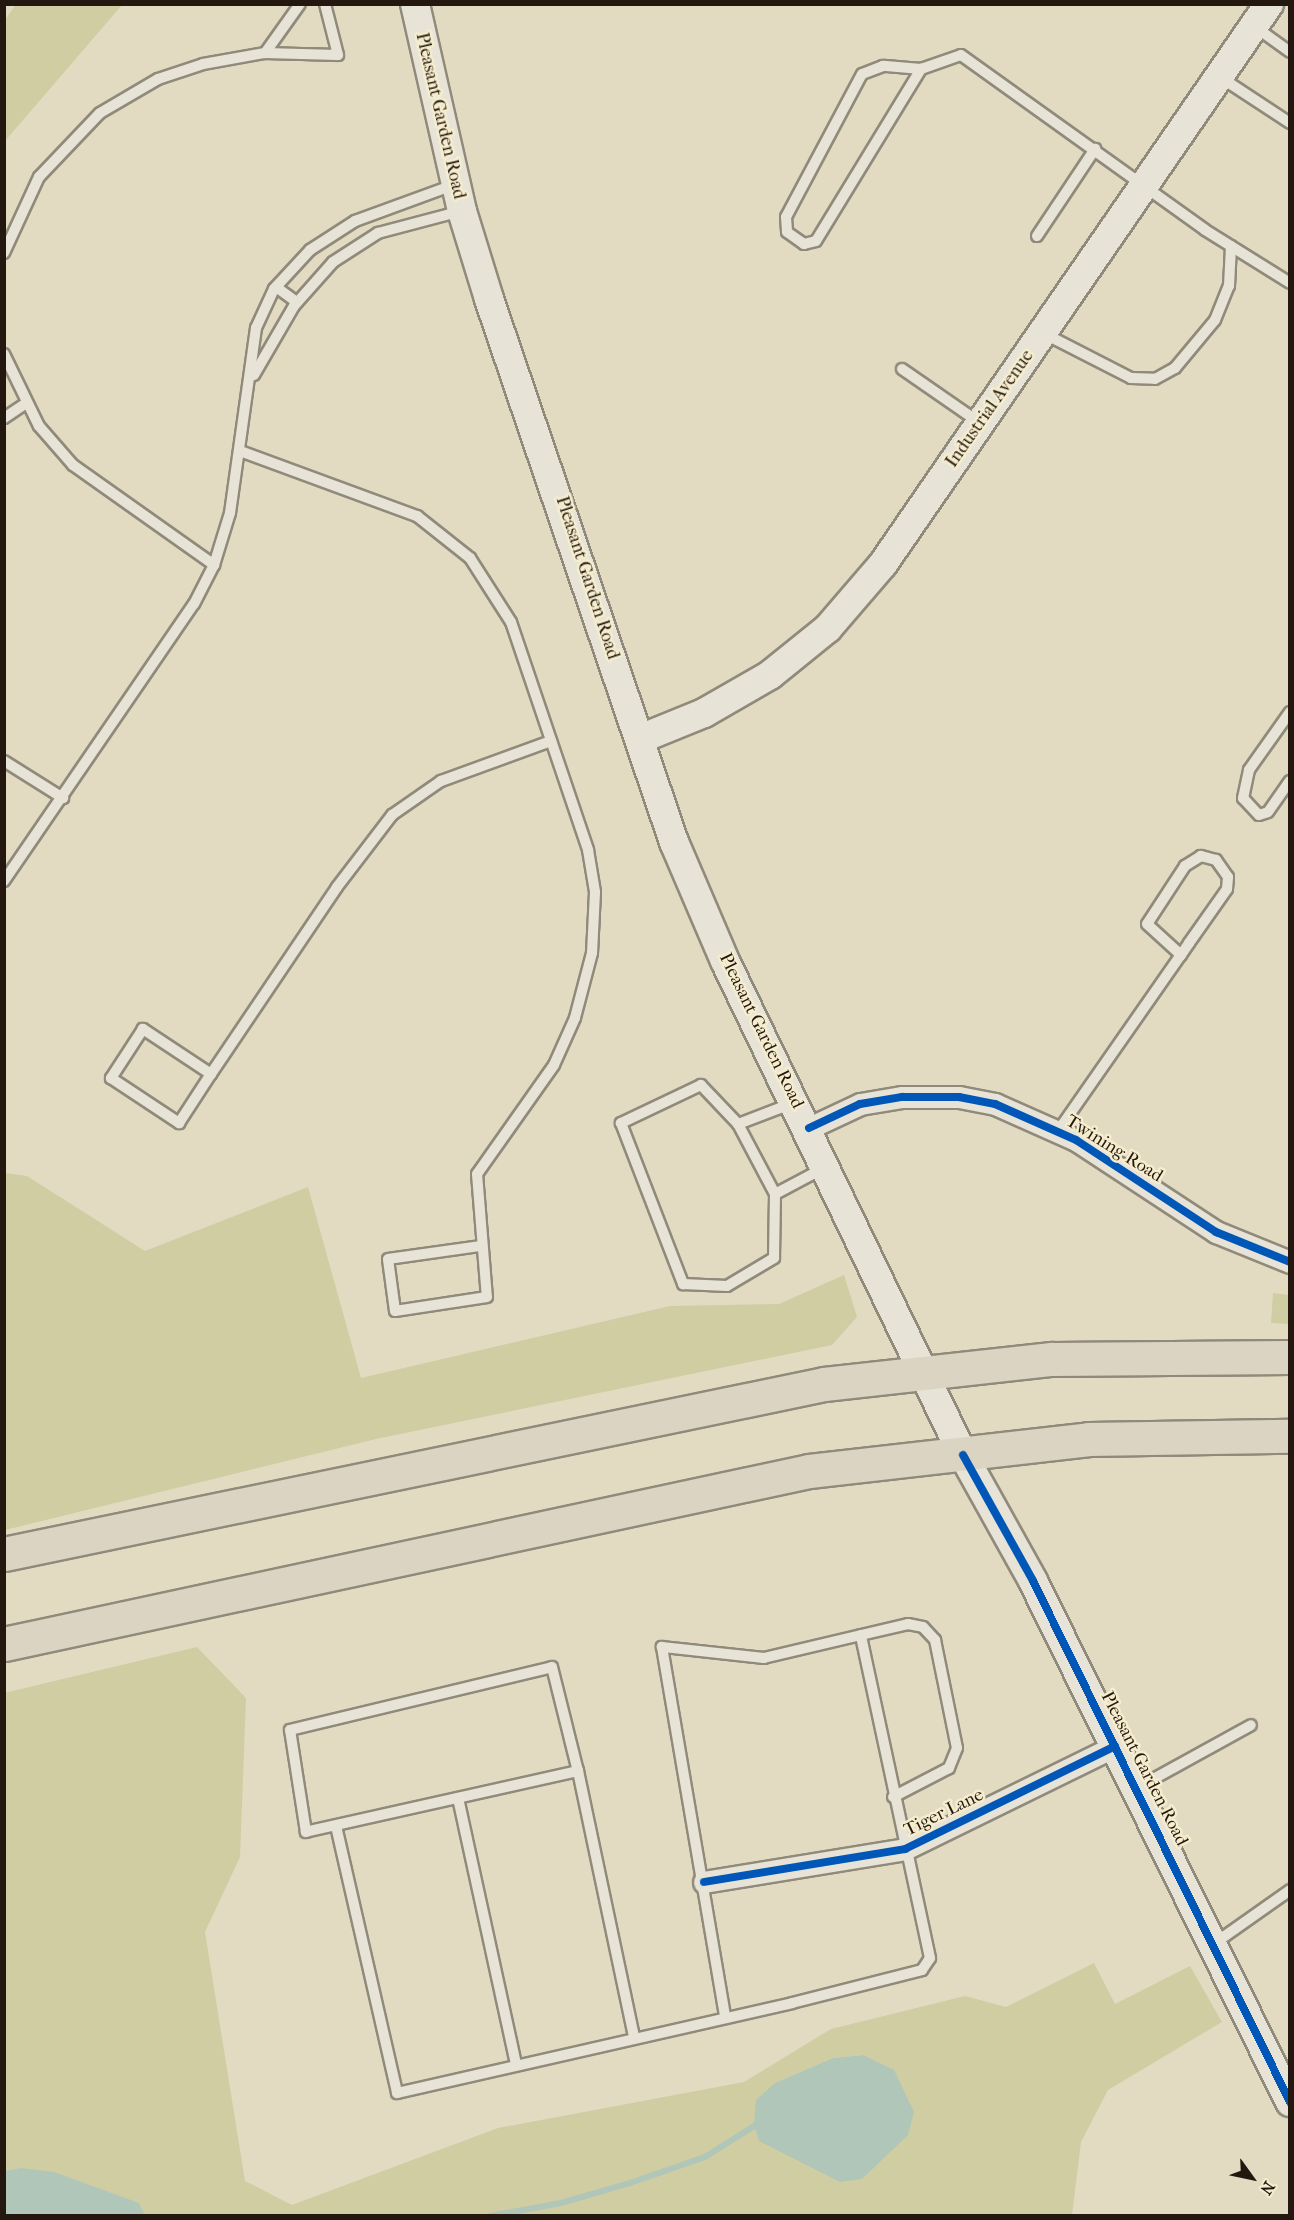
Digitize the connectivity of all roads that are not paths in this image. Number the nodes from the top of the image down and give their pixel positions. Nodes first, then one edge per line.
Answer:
1 (300, 4) edge
2 (326, 4) edge
3 (415, 4) edge
4 (1261, 15) edge
5 (265, 52) junction
6 (1290, 52) edge
7 (921, 69) junction
8 (1219, 77) junction
9 (1290, 123) edge
10 (1095, 149) junction
11 (1143, 187) junction
12 (459, 197) junction
13 (340, 229) junction
14 (1037, 236) dead end
15 (1231, 246) junction
16 (351, 248) junction
17 (4, 253) edge
18 (1290, 283) edge
19 (276, 287) junction
20 (297, 302) junction
21 (1042, 333) junction
22 (4, 354) edge
23 (902, 369) dead end
24 (252, 377) junction
25 (25, 404) junction
26 (4, 418) edge
27 (980, 423) junction
28 (240, 451) junction
29 (214, 565) junction
30 (1290, 712) edge
31 (640, 739) junction
32 (551, 741) junction
33 (4, 760) edge
34 (1290, 781) edge
35 (63, 798) junction
36 (4, 881) edge
37 (1181, 955) junction
38 (211, 1074) junction
39 (796, 1102) junction
40 (738, 1124) junction
41 (808, 1128) junction
42 (1058, 1131) junction
43 (827, 1166) junction
44 (775, 1194) junction
45 (481, 1246) junction
46 (1290, 1262) edge
47 (1290, 1357) edge
48 (924, 1371) junction
49 (1290, 1436) edge
50 (963, 1455) junction
51 (4, 1554) edge
52 (861, 1635) junction
53 (4, 1644) edge
54 (1251, 1725) dead end
55 (1115, 1746) junction
56 (578, 1771) junction
57 (1136, 1788) junction
58 (893, 1797) junction
59 (458, 1798) junction
60 (336, 1826) junction
61 (905, 1849) junction
62 (704, 1882) junction
63 (1290, 1890) edge
64 (1215, 1943) junction
65 (725, 2016) junction
66 (634, 2037) junction
67 (516, 2065) junction
68 (1290, 2102) edge

1 - 5 lane
2 - 5 lane
3 - 12 main road, Pleasant Garden Road
4 - 6 lane
4 - 8 main road, Industrial Avenue
5 - 17 lane
7 - 7 lane
7 - 10 lane
8 - 9 lane
8 - 11 main road, Industrial Avenue
10 - 11 lane
10 - 14 lane
11 - 15 lane
11 - 21 main road, Industrial Avenue
12 - 13 lane
12 - 16 lane
12 - 31 main road, Pleasant Garden Road
13 - 16 lane
13 - 19 lane
15 - 18 lane
15 - 21 lane
16 - 20 lane
19 - 20 lane
19 - 24 lane
20 - 24 lane
21 - 27 main road, Industrial Avenue
22 - 25 lane
23 - 27 lane
24 - 28 lane
25 - 26 lane
25 - 29 lane
27 - 31 main road, Industrial Avenue
28 - 29 lane
28 - 32 lane
29 - 35 lane
30 - 34 lane
31 - 39 main road, Pleasant Garden Road
32 - 38 lane
32 - 45 lane
33 - 35 lane
35 - 36 lane
37 - 37 lane
37 - 42 lane
38 - 38 lane
39 - 40 lane
39 - 41 main road, Pleasant Garden Road
40 - 44 lane
40 - 44 lane
41 - 42 street, Twining Road
41 - 43 main road, Pleasant Garden Road
42 - 46 street, Twining Road
43 - 44 lane
43 - 48 main road, Pleasant Garden Road
45 - 45 lane
47 - 48 highway
48 - 50 main road, Pleasant Garden Road
48 - 51 highway
49 - 50 highway
50 - 53 highway
50 - 55 main road, Pleasant Garden Road
52 - 58 lane
52 - 58 lane
52 - 62 lane
54 - 57 lane
55 - 57 main road, Pleasant Garden Road
55 - 61 street, Tiger Lane
56 - 59 lane
56 - 60 lane
56 - 66 lane
57 - 64 main road, Pleasant Garden Road
58 - 61 lane
59 - 60 lane
59 - 67 lane
60 - 67 lane
61 - 62 street, Tiger Lane
61 - 65 lane
62 - 65 lane
63 - 64 lane
64 - 68 main road, Pleasant Garden Road
65 - 66 lane
66 - 67 lane

